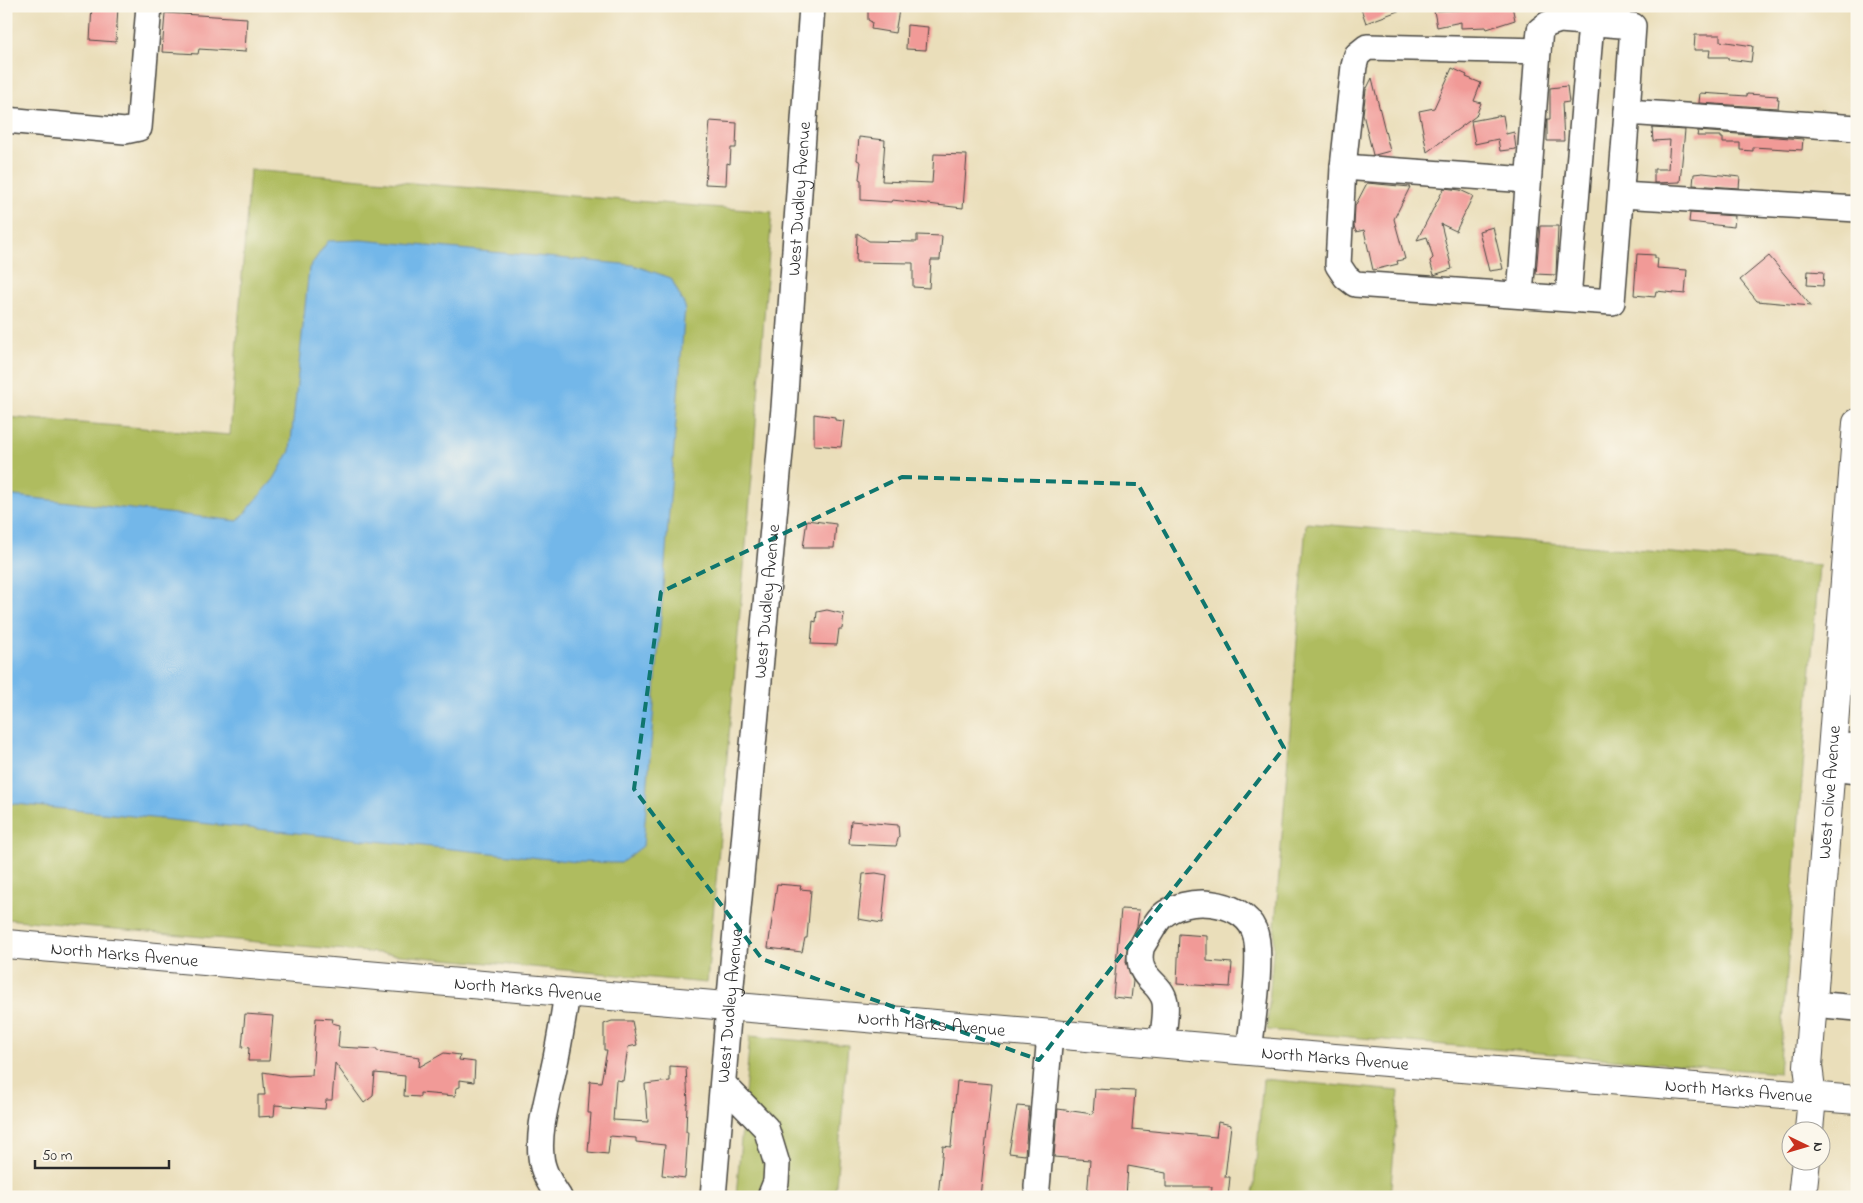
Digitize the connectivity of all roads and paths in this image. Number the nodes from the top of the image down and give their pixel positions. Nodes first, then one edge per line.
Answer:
1 (149, 6) edge
2 (812, 6) edge
3 (1591, 23) junction
4 (1538, 51) junction
5 (1627, 112) junction
6 (6, 120) edge
7 (1857, 128) edge
8 (1344, 167) junction
9 (1528, 180) junction
10 (1621, 195) junction
11 (1857, 208) edge
12 (1520, 295) junction
13 (1568, 298) junction
14 (1857, 423) edge
15 (1844, 758) edge
16 (6, 944) edge
17 (567, 993) junction
18 (1813, 1004) junction
19 (729, 1007) junction
20 (1857, 1008) edge
21 (1050, 1034) junction
22 (1162, 1044) junction
23 (1248, 1051) junction
24 (723, 1084) junction
25 (1812, 1096) junction
26 (1857, 1100) edge
27 (1810, 1120) edge
28 (1805, 1170) edge
29 (1037, 1187) dead end
30 (560, 1197) edge
31 (713, 1197) edge
32 (770, 1197) edge
33 (1802, 1197) edge

1 - 6 street
2 - 19 street, West Dudley Avenue
3 - 4 street
3 - 5 street
3 - 13 street
4 - 8 street
4 - 9 street
5 - 7 street
5 - 10 street
8 - 9 street
8 - 12 street
9 - 12 street
10 - 11 street
10 - 13 street
12 - 13 street
14 - 15 main road, West Olive Avenue
15 - 18 main road, West Olive Avenue
16 - 17 main road, North Marks Avenue
17 - 19 main road, North Marks Avenue
17 - 30 street
18 - 20 street
18 - 25 main road, West Olive Avenue
19 - 21 main road, North Marks Avenue
19 - 24 street, West Dudley Avenue
21 - 22 main road, North Marks Avenue
21 - 29 street
22 - 23 main road, North Marks Avenue
22 - 23 street
23 - 25 main road, North Marks Avenue
24 - 31 street, West Dudley Avenue
24 - 32 street
25 - 26 main road, North Marks Avenue
25 - 27 main road, West Olive Avenue
28 - 33 main road

